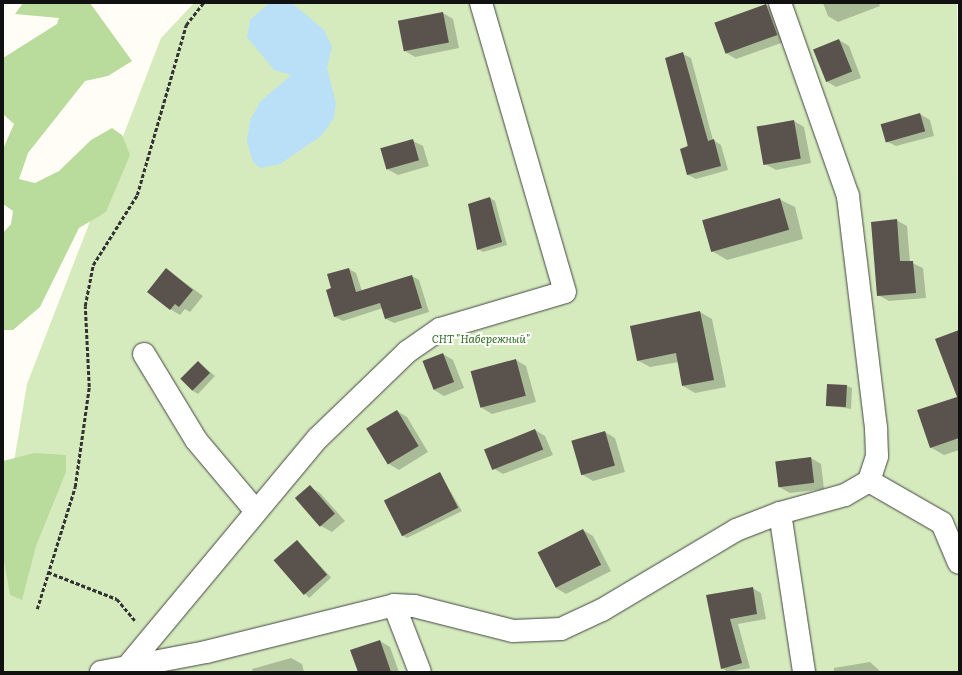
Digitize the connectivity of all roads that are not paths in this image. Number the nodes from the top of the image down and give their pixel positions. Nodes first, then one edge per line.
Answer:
1 (481, 3) edge
2 (780, 3) edge
3 (144, 354) dead end
4 (869, 480) junction
5 (255, 510) junction
6 (780, 513) junction
7 (959, 563) edge
8 (394, 605) junction
9 (127, 667) junction
10 (101, 672) edge
11 (420, 672) edge
12 (804, 672) edge

1 - 5 street
2 - 4 street
3 - 5 street
4 - 6 street
4 - 7 street
5 - 9 street
6 - 8 street
6 - 12 street
8 - 9 street
8 - 11 street
9 - 10 street

